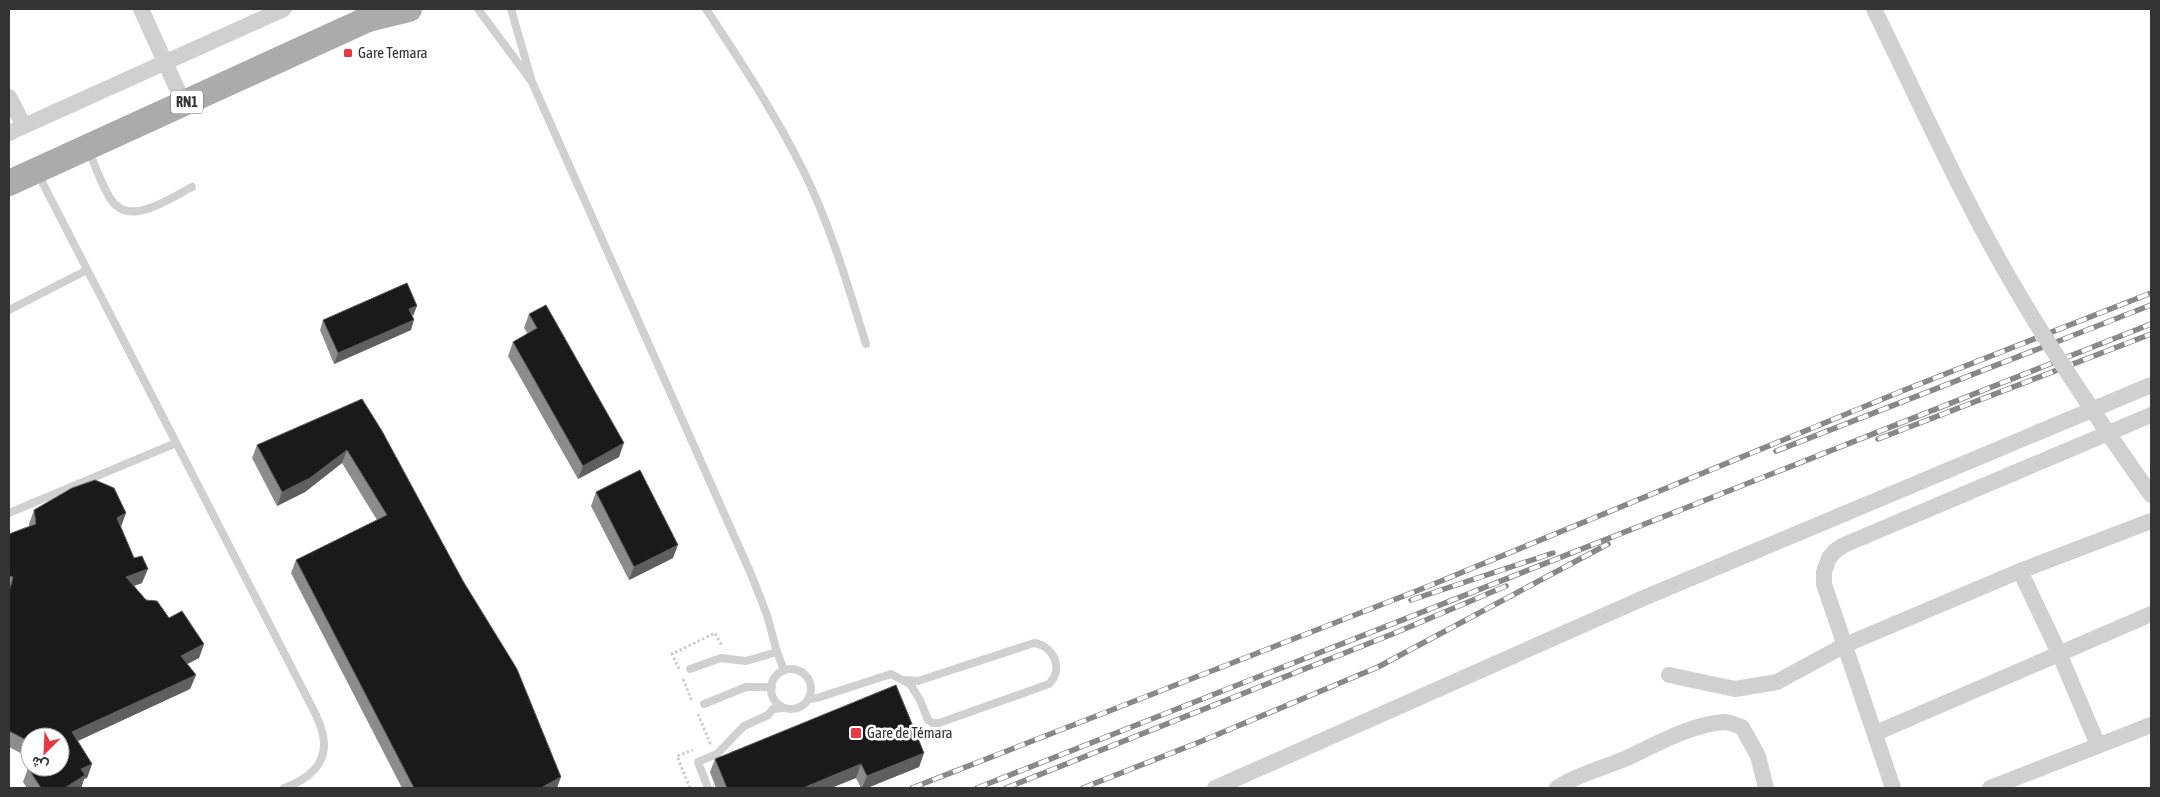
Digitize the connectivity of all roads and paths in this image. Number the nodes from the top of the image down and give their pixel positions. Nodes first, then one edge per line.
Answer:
1 (141, 9) edge
2 (284, 9) edge
3 (409, 9) edge
4 (478, 9) edge
5 (510, 9) edge
6 (706, 9) edge
7 (1874, 9) edge
8 (376, 14) edge
9 (164, 63) junction
10 (532, 82) junction
11 (9, 97) edge
12 (184, 104) junction
13 (16, 130) edge
14 (87, 148) junction
15 (36, 171) junction
16 (9, 183) edge
17 (192, 187) dead end
18 (87, 270) junction
19 (9, 310) edge
20 (866, 344) dead end
21 (2151, 385) edge
22 (2151, 415) edge
23 (176, 443) junction
24 (2151, 495) edge
25 (9, 514) edge
26 (2151, 521) edge
27 (2020, 571) junction
28 (2151, 614) edge
29 (1845, 645) junction
30 (777, 652) junction
31 (2059, 652) junction
32 (728, 658) junction
33 (690, 669) dead end
34 (784, 670) junction
35 (1669, 675) dead end
36 (906, 680) junction
37 (772, 687) junction
38 (809, 699) junction
39 (704, 704) dead end
40 (784, 708) junction
41 (2151, 725) edge
42 (1876, 734) junction
43 (2098, 745) junction
44 (284, 788) edge
45 (690, 788) edge
46 (708, 788) edge
47 (1215, 788) edge
48 (1557, 788) edge
49 (1766, 788) edge
50 (1893, 788) edge
51 (1990, 788) edge

1 - 9 street
2 - 9 street
3 - 8 main road, RN1
4 - 10 lane
5 - 10 lane
6 - 20 lane
7 - 24 street, bridge
8 - 12 main road, RN1
9 - 12 street
9 - 13 street
10 - 30 lane
11 - 13 street
12 - 14 main road, RN1
14 - 15 main road, RN1
14 - 17 lane
15 - 16 main road, RN1
15 - 18 lane
18 - 19 lane
18 - 23 lane
21 - 47 street
22 - 29 street
23 - 25 lane
23 - 44 lane
26 - 27 street
27 - 29 street
27 - 31 street
28 - 31 street
29 - 35 street
29 - 42 street
30 - 32 lane
30 - 34 lane
31 - 42 street
31 - 43 street
32 - 33 lane
32 - 45 path
34 - 37 lane
34 - 38 lane
36 - 36 lane
36 - 38 lane
37 - 39 lane
37 - 40 lane
38 - 40 lane
40 - 46 lane
41 - 43 street
42 - 50 street
43 - 51 street
48 - 49 street

